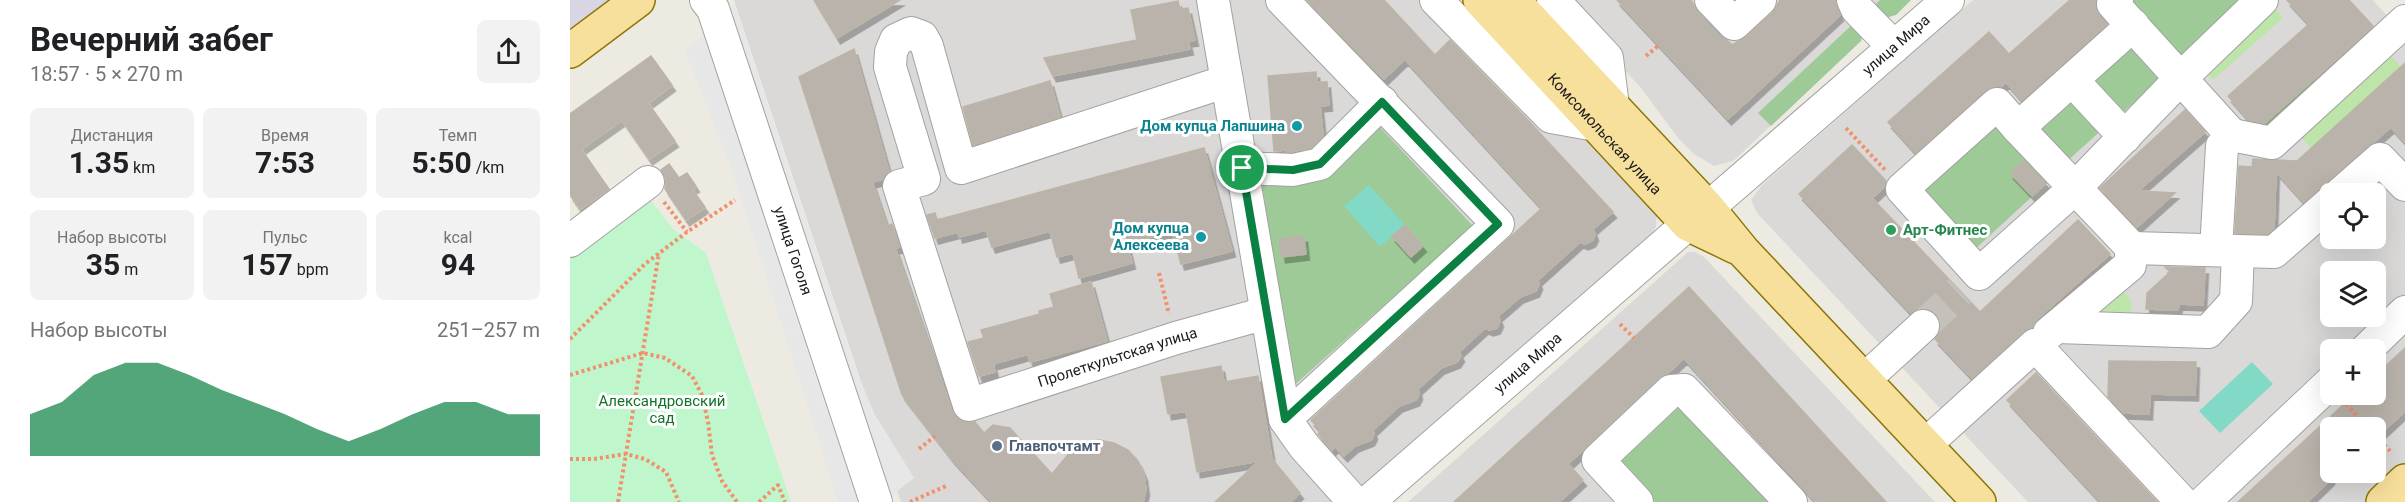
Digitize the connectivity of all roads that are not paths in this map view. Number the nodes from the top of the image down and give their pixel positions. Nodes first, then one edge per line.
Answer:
1 (638, 0) edge
2 (706, 0) edge
3 (1213, 0) edge
4 (1282, 0) edge
5 (1436, 0) edge
6 (1480, 0) edge
7 (1513, 0) edge
8 (1553, 0) edge
9 (1711, 0) edge
10 (1760, 0) edge
11 (1853, 0) edge
12 (1948, 0) edge
13 (2262, 0) edge
14 (2125, 13) edge
15 (2405, 21) edge
16 (1894, 47) junction
17 (570, 51) edge
18 (1559, 67) junction
19 (2181, 78) junction
20 (2072, 80) junction
21 (1227, 81) junction
22 (1382, 102) junction
23 (1605, 116) junction
24 (2018, 128) junction
25 (2232, 135) junction
26 (2125, 136) junction
27 (1242, 168) junction
28 (648, 182) road end
29 (2353, 183) edge
30 (2405, 185) edge
31 (2075, 188) junction
32 (2320, 212) edge
33 (1698, 216) junction
34 (570, 241) edge
35 (2132, 248) junction
36 (2227, 250) junction
37 (2405, 312) edge
38 (1266, 313) junction
39 (1923, 326) tunnel mouth
40 (2046, 336) junction
41 (2377, 339) edge
42 (1864, 380) junction
43 (2323, 405) edge
44 (1285, 419) junction
45 (1925, 445) junction
46 (2405, 481) edge
47 (1970, 499) edge
48 (876, 502) edge
49 (1354, 502) edge
50 (1368, 502) edge
51 (1637, 502) edge
52 (1791, 502) edge
53 (2182, 502) edge
54 (2204, 502) edge
55 (2383, 502) edge

1 - 17 main road
2 - 48 street, улица Гоголя
3 - 21 street
4 - 22 street
5 - 23 street
6 - 18 main road, Комсомольская улица
7 - 18 main road, Комсомольская улица
8 - 23 street
9 - 10 street
11 - 16 street
12 - 16 street, улица Мира
13 - 19 street
14 - 19 street
14 - 20 street
15 - 25 street
16 - 33 street, улица Мира
18 - 23 main road, Комсомольская улица
19 - 25 street
19 - 26 street
20 - 24 street
20 - 26 street
21 - 27 street
21 - 38 street, Пролеткультская улица
22 - 27 street
22 - 44 street
23 - 33 main road, Комсомольская улица
24 - 31 street
24 - 31 street
25 - 36 street
26 - 31 street
27 - 38 street
28 - 34 street
29 - 30 street
31 - 35 street
32 - 36 street
33 - 42 main road, Комсомольская улица
33 - 50 street, улица Мира
35 - 36 street
35 - 40 street
36 - 40 street
37 - 41 street
38 - 44 street
39 - 42 street
40 - 45 street
40 - 53 street
42 - 45 main road, Комсомольская улица
43 - 54 street
44 - 49 street
45 - 47 main road, Комсомольская улица
46 - 55 main road
51 - 52 street

